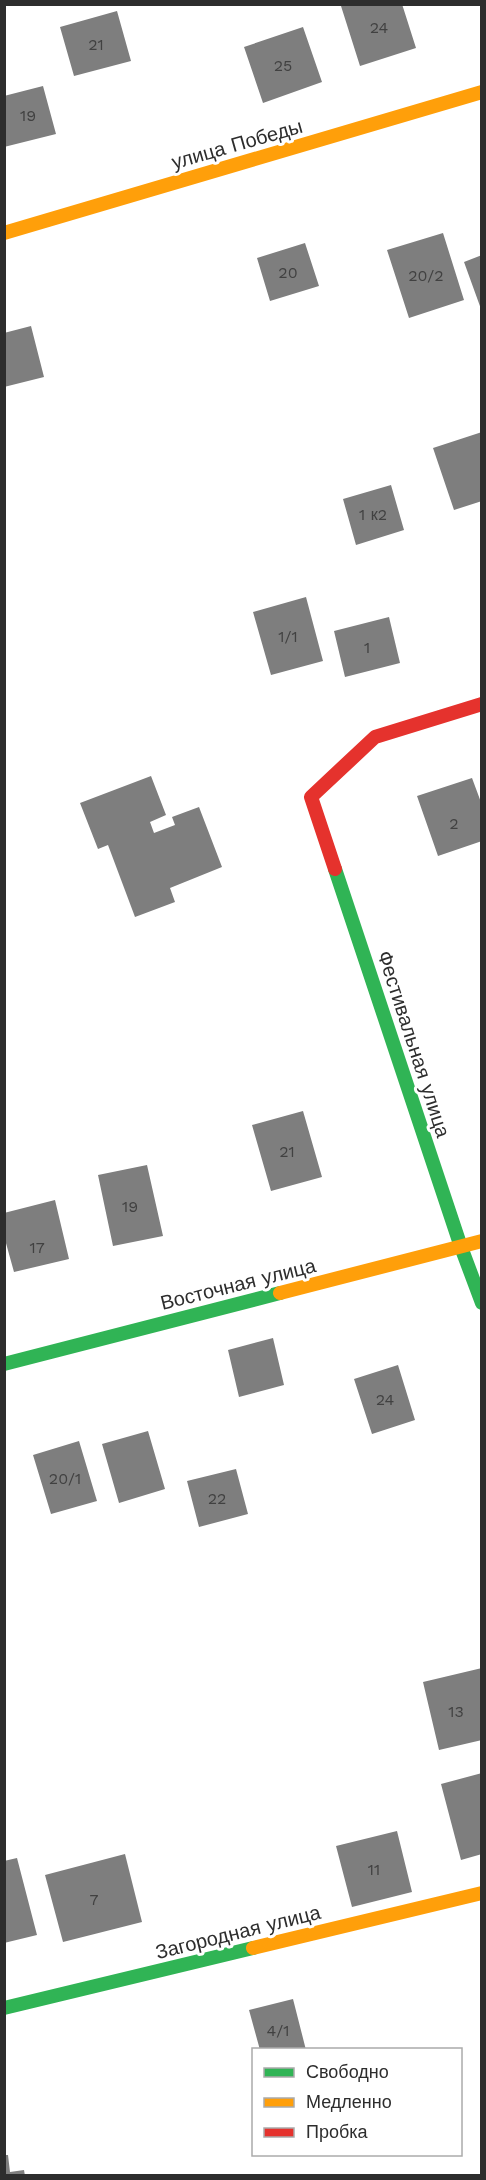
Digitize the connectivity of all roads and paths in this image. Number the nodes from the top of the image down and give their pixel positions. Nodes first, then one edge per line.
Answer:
1 (482, 93) edge
2 (4, 233) edge
3 (482, 704) edge
4 (482, 1241) edge
5 (461, 1247) junction
6 (482, 1303) edge
7 (4, 1364) edge
8 (482, 1893) edge
9 (4, 2008) edge

1 - 2 street, улица Победы
3 - 5 street, Фестивальная улица
4 - 5 street, Восточная улица
5 - 6 street, Фестивальная улица
5 - 7 street, Восточная улица
8 - 9 street, Загородная улица

